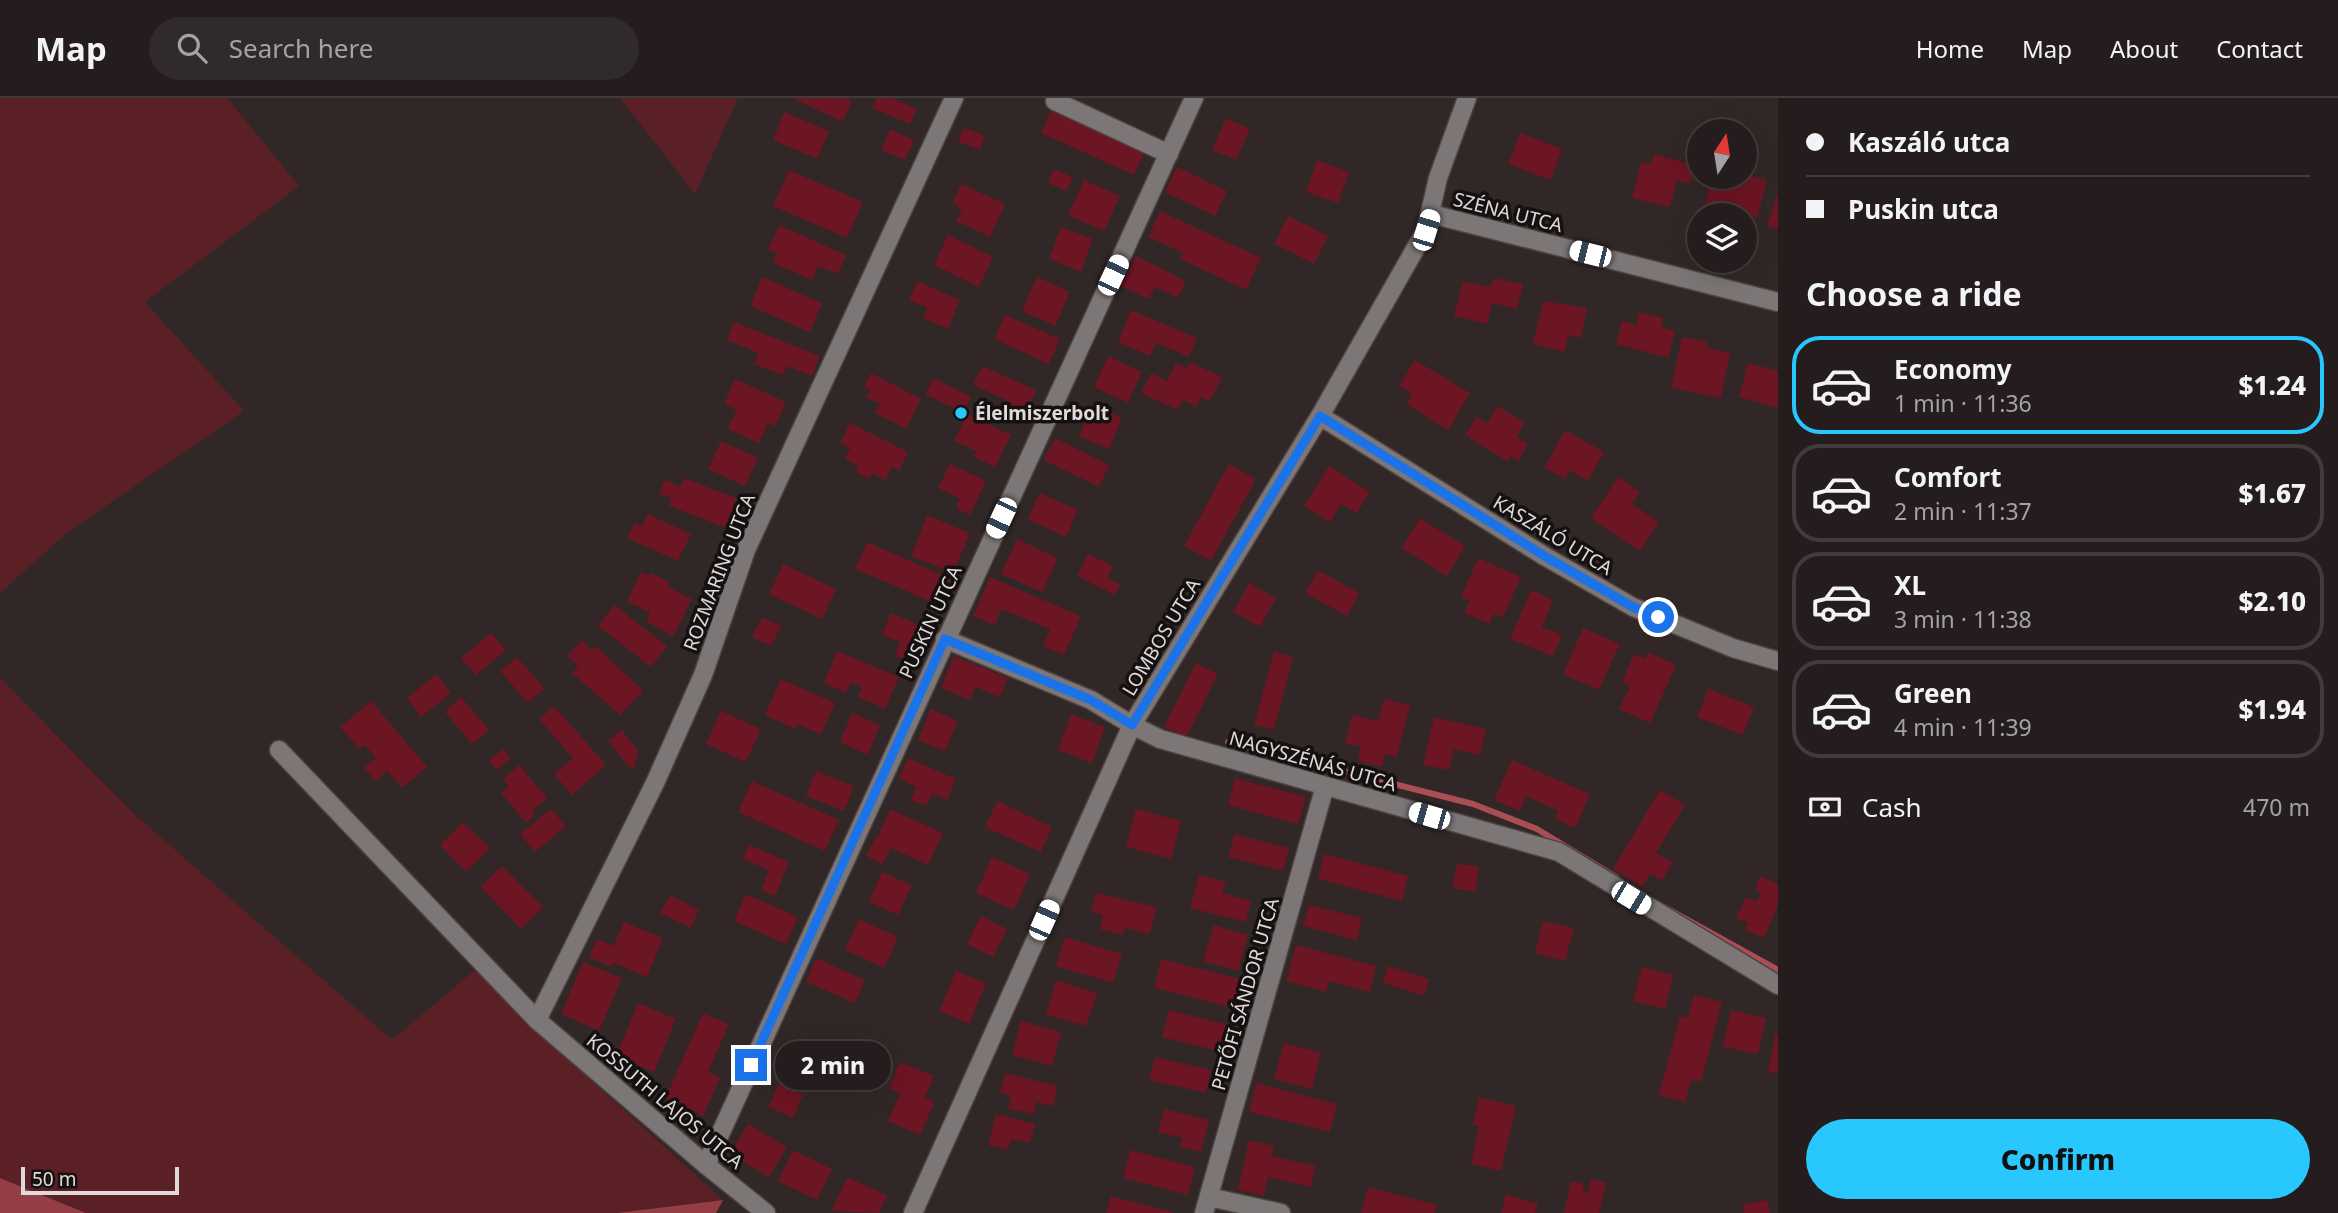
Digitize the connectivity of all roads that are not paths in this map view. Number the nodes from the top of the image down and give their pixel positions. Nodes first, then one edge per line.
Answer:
1 (954, 98) edge
2 (1194, 98) edge
3 (1467, 98) edge
4 (1056, 100) edge
5 (1169, 154) junction
6 (1431, 214) junction
7 (1778, 302) edge
8 (1320, 416) junction
9 (945, 639) junction
10 (1778, 661) edge
11 (1132, 725) junction
12 (279, 750) dead end
13 (1325, 786) junction
14 (1778, 985) edge
15 (537, 1020) junction
16 (706, 1165) junction
17 (1207, 1205) edge
18 (766, 1213) edge
19 (913, 1213) edge
20 (1281, 1213) edge

1 - 15 street, ROZMARING UTCA
2 - 5 street, PUSKIN UTCA
3 - 6 street, LOMBOS UTCA
4 - 5 street
5 - 9 street, PUSKIN UTCA
6 - 7 street, SZÉNA UTCA
6 - 8 street, LOMBOS UTCA
8 - 10 street, KASZÁLÓ UTCA
8 - 11 street, LOMBOS UTCA
9 - 11 street, NAGYSZÉNÁS UTCA
9 - 16 street, PUSKIN UTCA
11 - 13 street, NAGYSZÉNÁS UTCA
11 - 19 street, LOMBOS UTCA
12 - 15 street, KOSSUTH LAJOS UTCA
13 - 14 street, NAGYSZÉNÁS UTCA
13 - 17 street, PETŐFI SÁNDOR UTCA
15 - 16 street, KOSSUTH LAJOS UTCA
16 - 18 street, KOSSUTH LAJOS UTCA
17 - 20 street

